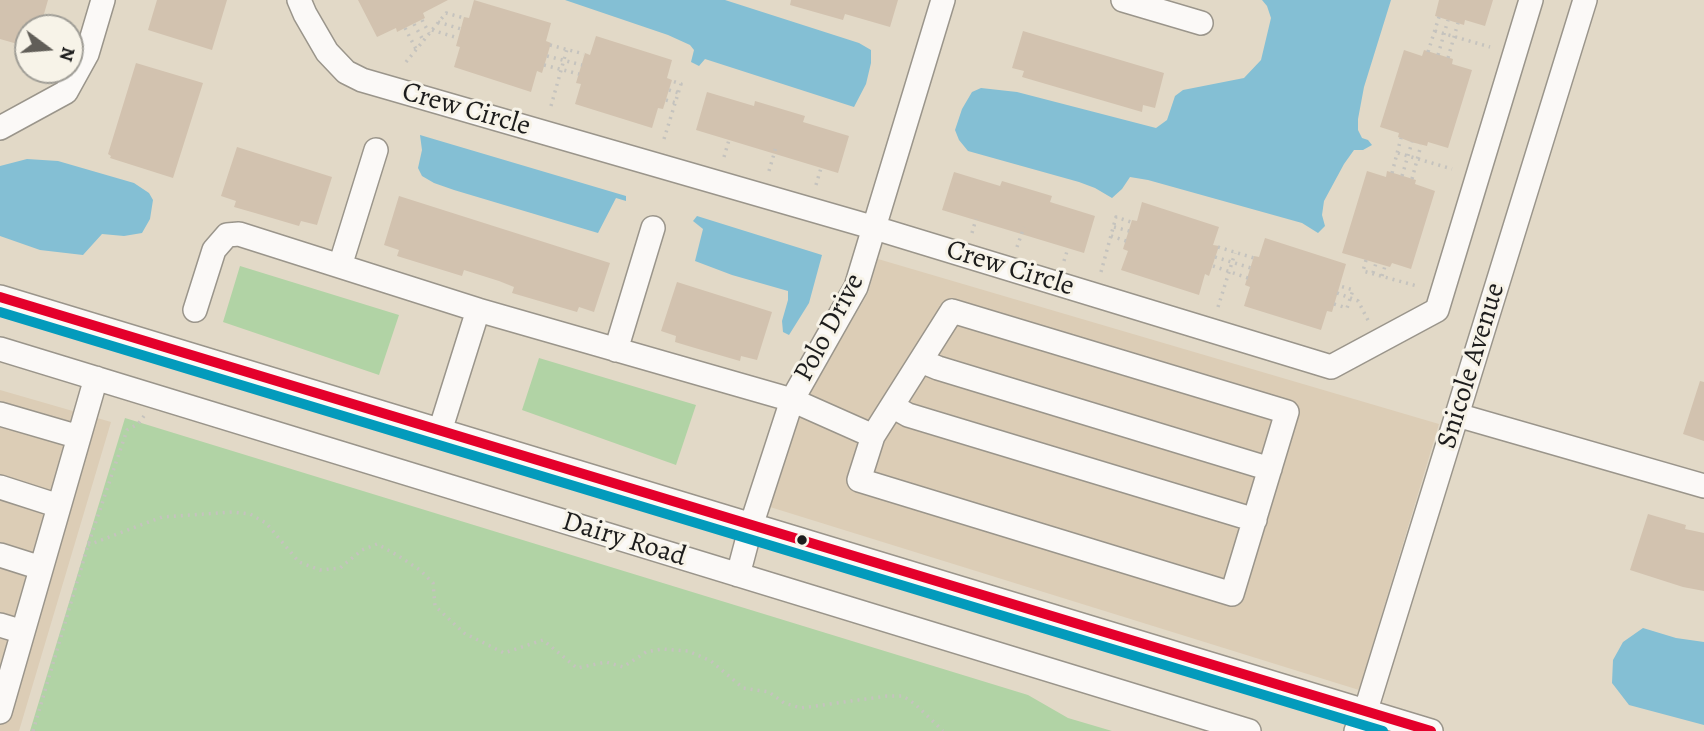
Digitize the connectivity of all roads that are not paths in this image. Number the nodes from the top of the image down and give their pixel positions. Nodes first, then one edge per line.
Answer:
1 (103, 0) edge
2 (299, 0) edge
3 (943, 0) edge
4 (1123, 0) edge
5 (1531, 0) edge
6 (1585, 0) edge
7 (1201, 23) dead end
8 (0, 128) edge
9 (376, 150) dead end
10 (653, 228) dead end
11 (874, 228) junction
12 (340, 266) junction
13 (0, 297) edge
14 (195, 310) dead end
15 (478, 310) junction
16 (0, 349) edge
17 (616, 350) junction
18 (921, 361) junction
19 (96, 378) junction
20 (792, 400) junction
21 (892, 406) junction
22 (0, 414) edge
23 (1457, 415) junction
24 (440, 431) junction
25 (873, 436) junction
26 (79, 437) junction
27 (1270, 469) junction
28 (1704, 486) edge
29 (0, 487) edge
30 (59, 506) junction
31 (1255, 520) junction
32 (751, 526) junction
33 (0, 555) edge
34 (41, 568) junction
35 (738, 575) junction
36 (0, 625) edge
37 (23, 632) junction
38 (1, 705) edge
39 (1361, 722) edge
40 (1249, 731) edge
41 (1432, 731) edge

1 - 8 street
2 - 11 street, Crew Circle
3 - 11 street, Polo Drive
4 - 7 street
5 - 11 street, Crew Circle
6 - 23 street, Snicole Avenue
9 - 12 street
10 - 17 street
11 - 20 street, Polo Drive
12 - 14 street
12 - 15 street
13 - 24 street, Dairy Road
15 - 17 street
15 - 24 street
16 - 19 street, Dairy Road
17 - 20 street
18 - 21 street
18 - 27 street
18 - 27 street
19 - 26 street
19 - 35 street, Dairy Road
20 - 25 street
20 - 32 street, Polo Drive
21 - 25 street
21 - 31 street
22 - 26 street
23 - 28 street
23 - 39 street, Snicole Avenue
24 - 32 street, Dairy Road
25 - 31 street
26 - 30 street
27 - 31 street
29 - 30 street
30 - 34 street
32 - 35 street, Polo Drive
32 - 39 street, Dairy Road
33 - 34 street
34 - 37 street
35 - 40 street, Dairy Road
36 - 37 street
37 - 38 street
39 - 41 street, Dairy Road

